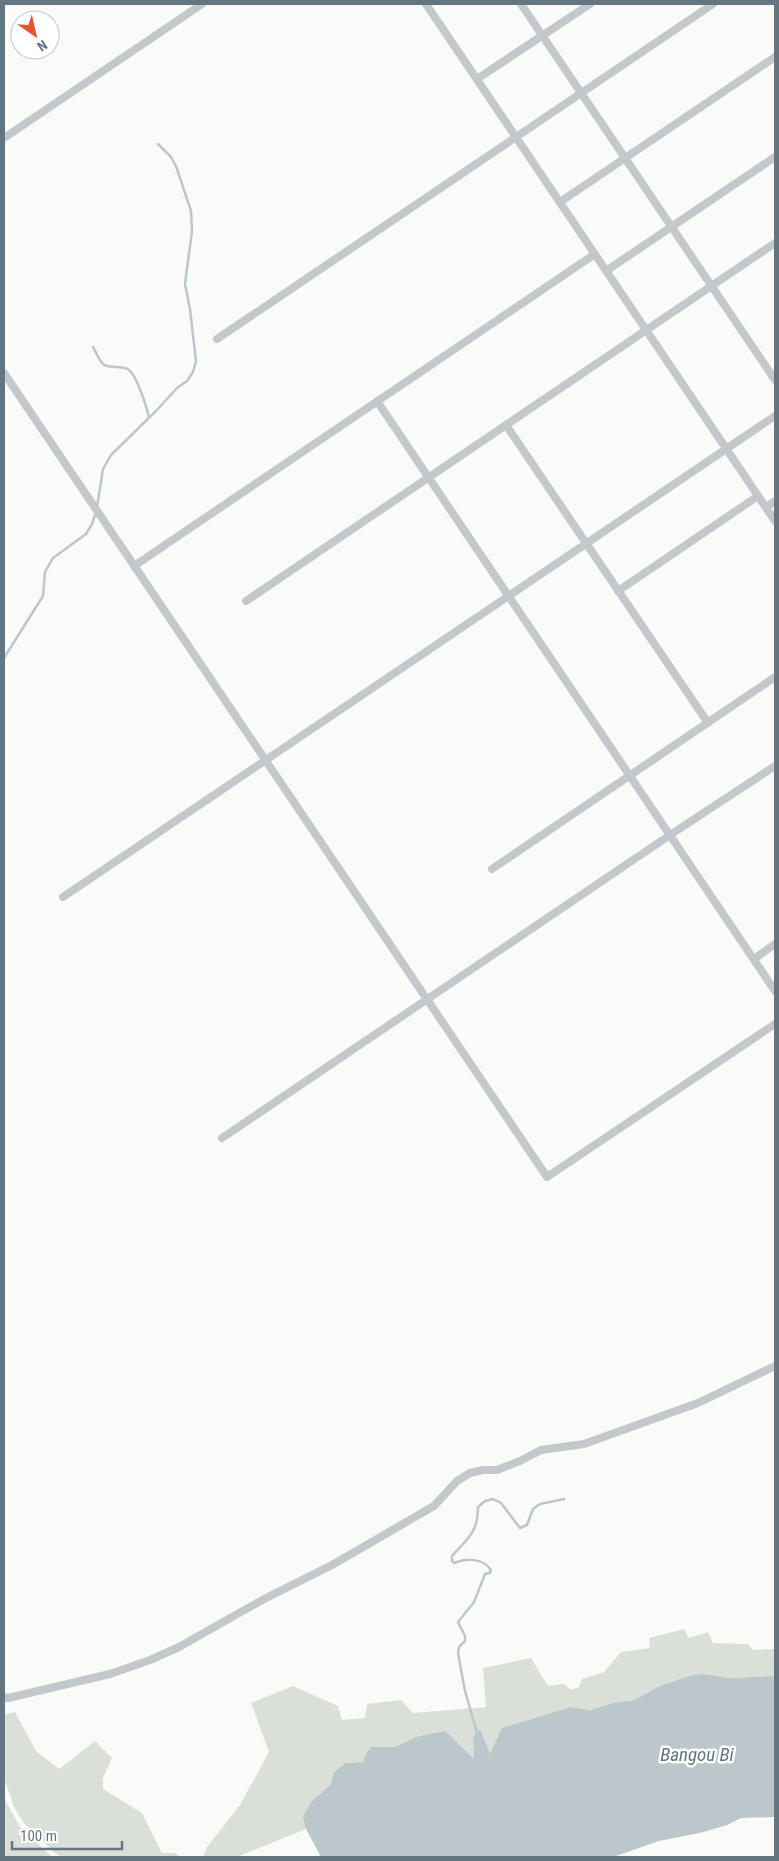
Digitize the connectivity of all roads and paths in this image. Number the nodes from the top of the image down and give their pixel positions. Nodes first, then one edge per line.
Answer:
1 (202, 4) edge
2 (426, 4) edge
3 (521, 4) edge
4 (590, 4) edge
5 (713, 4) edge
6 (542, 35) junction
7 (775, 57) edge
8 (476, 79) junction
9 (581, 93) junction
10 (516, 137) junction
11 (4, 138) edge
12 (775, 157) edge
13 (625, 158) junction
14 (560, 202) junction
15 (672, 227) junction
16 (775, 243) edge
17 (595, 254) junction
18 (606, 271) junction
19 (712, 286) junction
20 (646, 330) junction
21 (217, 339) dead end
22 (4, 373) edge
23 (775, 380) edge
24 (377, 401) junction
25 (775, 416) edge
26 (506, 425) junction
27 (726, 449) junction
28 (428, 477) junction
29 (758, 496) junction
30 (775, 501) edge
31 (766, 507) junction
32 (775, 521) edge
33 (587, 544) junction
34 (134, 566) junction
35 (618, 590) junction
36 (509, 596) junction
37 (246, 601) dead end
38 (775, 677) edge
39 (708, 723) junction
40 (266, 761) junction
41 (775, 766) edge
42 (630, 776) junction
43 (670, 835) junction
44 (492, 869) dead end
45 (63, 897) dead end
46 (775, 944) edge
47 (754, 959) junction
48 (775, 991) edge
49 (427, 1000) junction
50 (775, 1024) edge
51 (222, 1138) dead end
52 (775, 1366) edge
53 (4, 1697) edge

1 - 11 street
2 - 8 street
3 - 6 street
4 - 6 street
5 - 9 street
6 - 8 street
6 - 9 street
7 - 13 street
8 - 10 street
9 - 10 street
9 - 13 street
10 - 14 street
10 - 21 street
12 - 15 street
13 - 14 street
13 - 15 street
14 - 17 street
15 - 18 street
15 - 19 street
16 - 19 street
17 - 18 street
17 - 24 street
18 - 20 street
19 - 20 street
19 - 23 street
20 - 26 street
20 - 27 street
22 - 34 street
24 - 28 street
24 - 34 street
25 - 27 street
26 - 28 street
26 - 33 street
27 - 29 street
27 - 33 street
28 - 36 street
28 - 37 street
29 - 31 street
29 - 35 street
30 - 31 street
31 - 32 street
33 - 35 street
33 - 36 street
34 - 40 street
35 - 39 street
36 - 40 street
36 - 42 street
38 - 39 street
39 - 42 street
40 - 45 street
40 - 49 street
41 - 43 street
42 - 43 street
42 - 44 street
43 - 47 street
43 - 49 street
46 - 47 street
47 - 48 street
49 - 50 street
49 - 51 street
52 - 53 street

